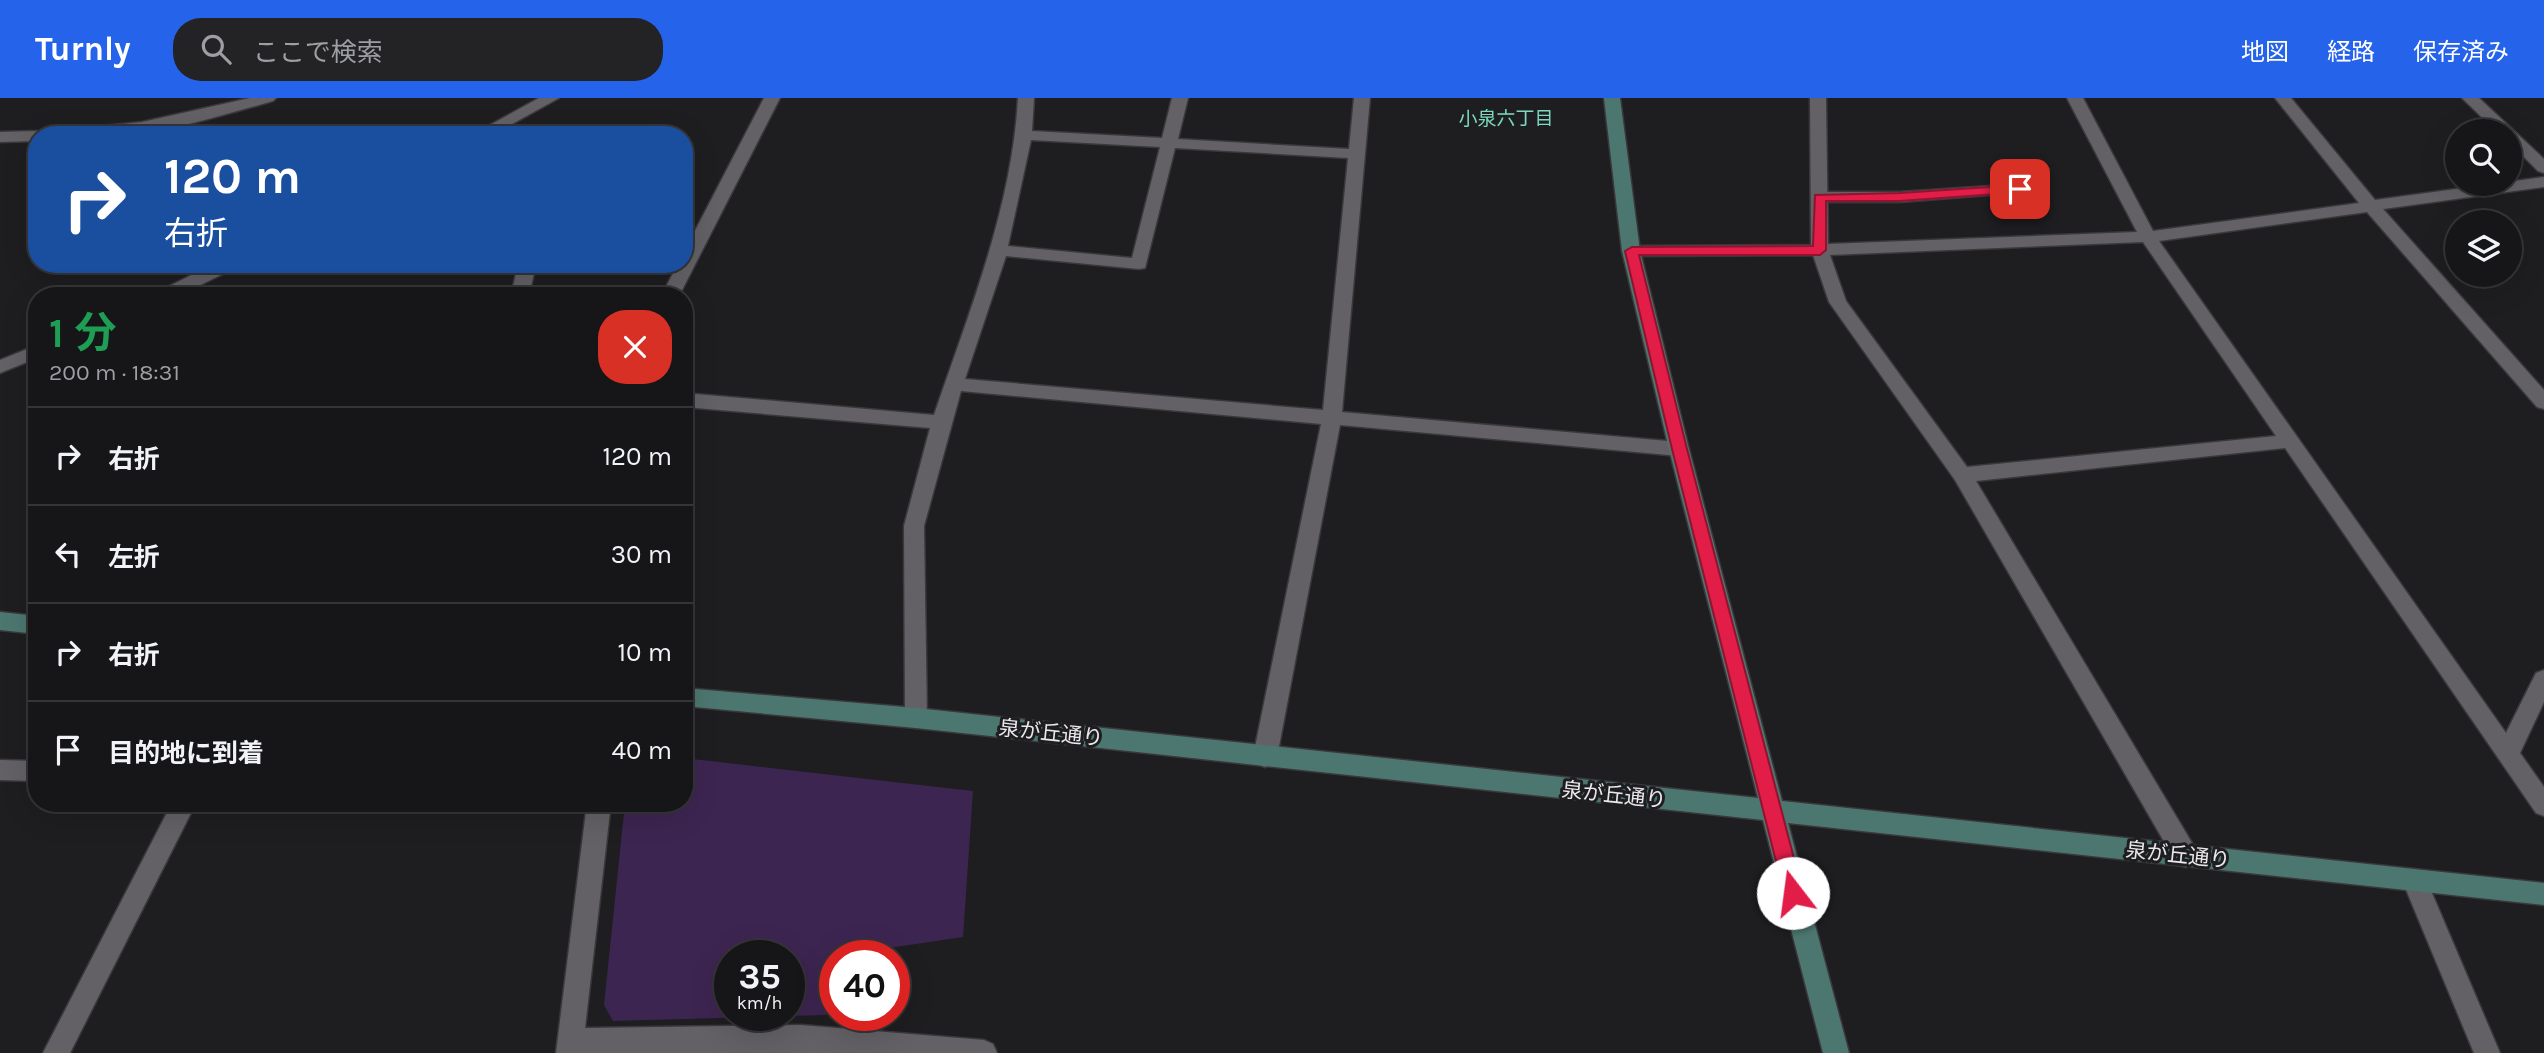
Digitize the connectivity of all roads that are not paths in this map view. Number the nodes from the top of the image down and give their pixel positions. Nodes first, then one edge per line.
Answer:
1 (268, 98) edge
2 (506, 98) edge
3 (551, 98) edge
4 (772, 98) edge
5 (1026, 98) edge
6 (1180, 98) edge
7 (1362, 98) edge
8 (1612, 98) edge
9 (1818, 98) edge
10 (2075, 98) edge
11 (2283, 98) edge
12 (2470, 98) edge
13 (510, 118) junction
14 (2492, 119) edge
15 (143, 126) edge
16 (496, 126) edge
17 (1024, 135) junction
18 (28, 136) edge
19 (0, 137) edge
20 (1169, 142) junction
21 (2522, 147) edge
22 (1357, 154) junction
23 (2544, 168) edge
24 (2544, 182) edge
25 (2020, 189) dead end
26 (1820, 197) junction
27 (2371, 206) junction
28 (708, 222) junction
29 (693, 224) edge
30 (2148, 237) junction
31 (999, 250) junction
32 (1820, 250) junction
33 (693, 251) edge
34 (1632, 251) junction
35 (210, 273) edge
36 (182, 287) edge
37 (28, 355) edge
38 (0, 366) edge
39 (954, 384) junction
40 (693, 401) edge
41 (2544, 401) edge
42 (1332, 417) junction
43 (941, 422) junction
44 (2290, 441) junction
45 (1679, 449) junction
46 (1962, 475) junction
47 (0, 621) edge
48 (28, 624) edge
49 (2544, 679) edge
50 (693, 698) edge
51 (916, 719) junction
52 (2508, 754) junction
53 (1265, 757) junction
54 (0, 770) edge
55 (28, 771) edge
56 (2544, 806) edge
57 (179, 812) edge
58 (598, 812) edge
59 (1772, 813) junction
60 (2186, 856) junction
61 (2414, 880) junction
62 (2544, 894) edge
63 (747, 1046) edge
64 (570, 1047) edge
65 (56, 1053) edge
66 (984, 1053) edge
67 (1836, 1053) edge
68 (2487, 1053) edge

1 - 15 street
2 - 13 street
3 - 13 street
4 - 28 street
5 - 17 street
6 - 20 street
7 - 22 street
8 - 34 street
9 - 26 street
10 - 30 street
11 - 27 street
12 - 14 street
13 - 16 street
17 - 20 street
17 - 31 street
18 - 19 street
20 - 22 street
20 - 31 street
21 - 23 street
22 - 42 street
24 - 27 street
25 - 26 street
26 - 32 street
27 - 30 street
27 - 41 street
28 - 29 street
28 - 33 street
30 - 32 street
30 - 44 street
31 - 39 street
32 - 34 street
32 - 46 street
34 - 45 street
35 - 36 street
37 - 38 street
39 - 42 street
39 - 43 street
40 - 43 street
42 - 45 street
42 - 53 street
43 - 51 street
44 - 46 street
44 - 52 street
45 - 59 street
46 - 60 street
47 - 48 street
49 - 52 street
50 - 51 street, 泉が丘通り
51 - 53 street, 泉が丘通り
52 - 56 street
53 - 59 street, 泉が丘通り
54 - 55 street
57 - 65 street
58 - 64 street
59 - 60 street, 泉が丘通り
59 - 67 street
60 - 61 street, 泉が丘通り
61 - 62 street, 泉が丘通り
61 - 68 street
63 - 64 street
63 - 66 street

